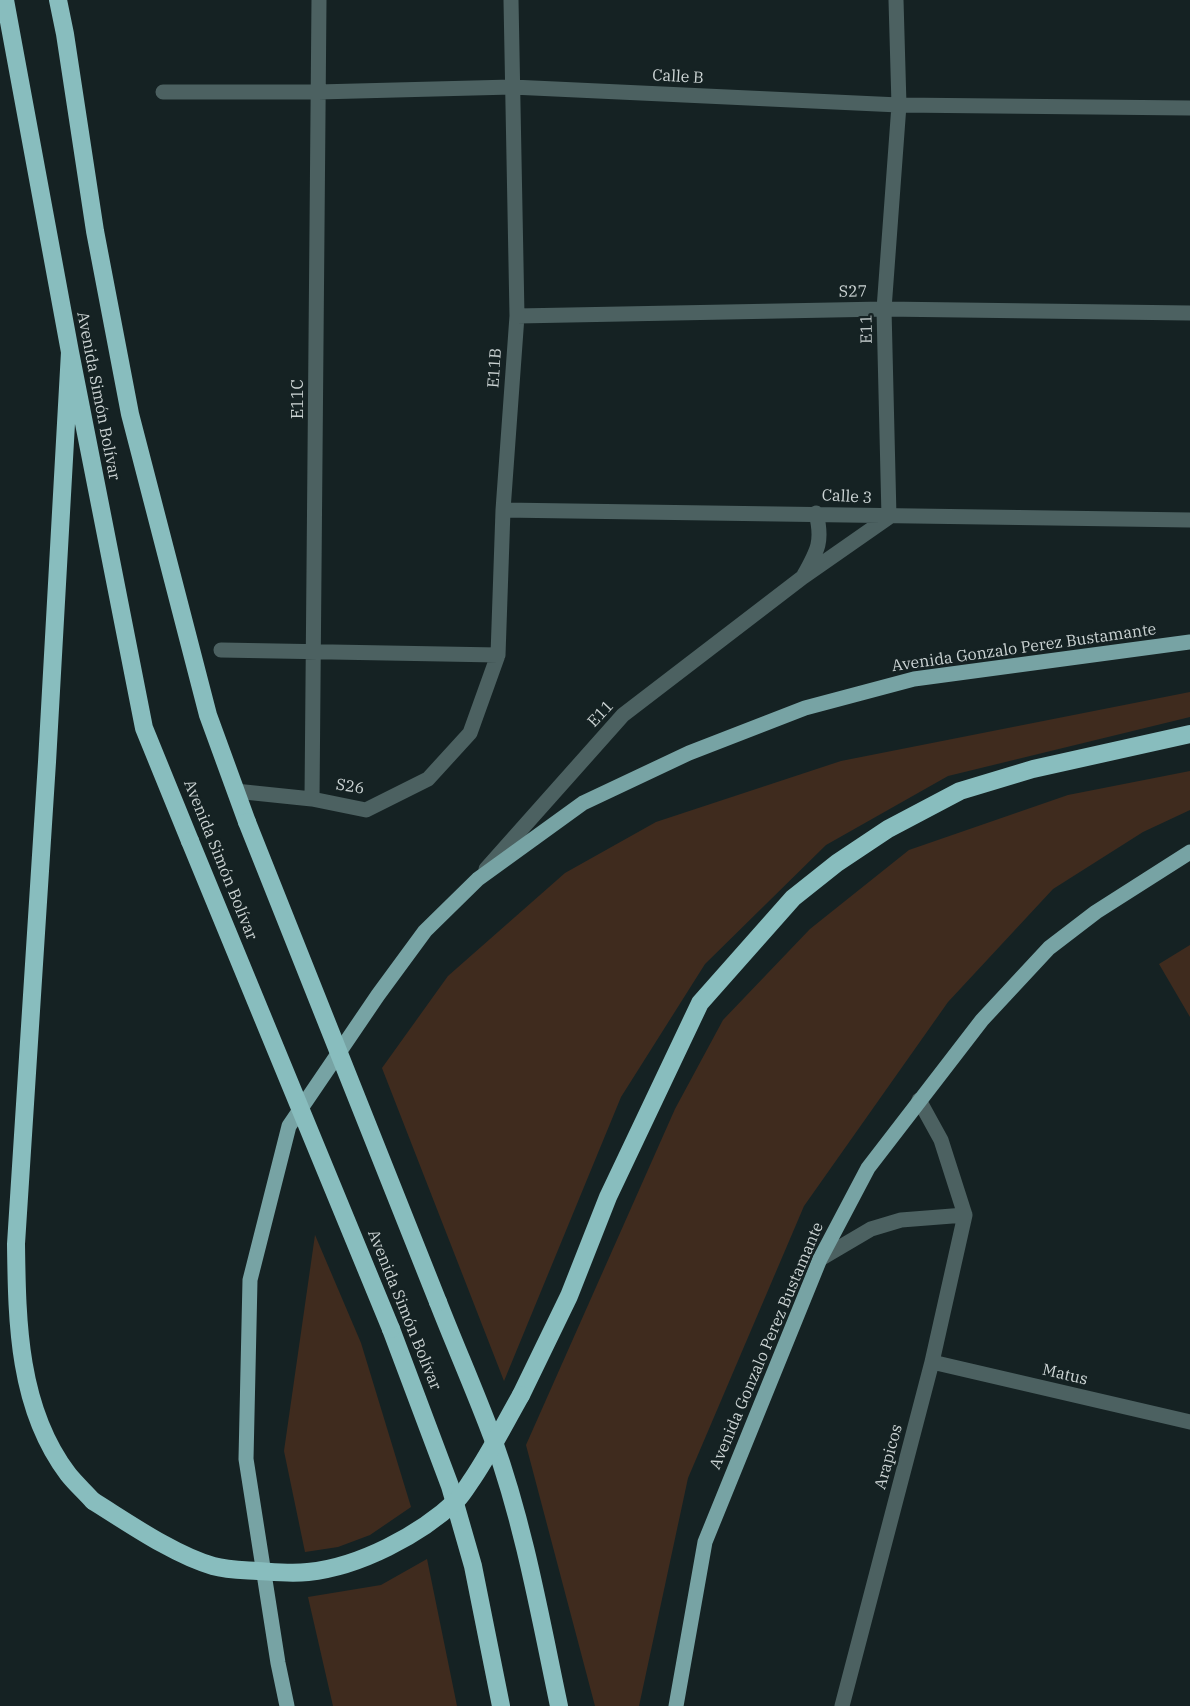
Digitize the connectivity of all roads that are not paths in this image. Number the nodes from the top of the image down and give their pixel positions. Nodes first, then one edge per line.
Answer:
1 (5, 0) edge
2 (58, 0) edge
3 (319, 0) edge
4 (512, 0) edge
5 (896, 0) edge
6 (512, 87) junction
7 (163, 92) dead end
8 (318, 92) junction
9 (899, 105) junction
10 (1190, 108) edge
11 (884, 309) junction
12 (1190, 313) edge
13 (517, 316) junction
14 (70, 352) junction
15 (503, 510) junction
16 (816, 513) junction
17 (890, 517) junction
18 (1190, 520) edge
19 (803, 578) junction
20 (1190, 642) edge
21 (221, 650) dead end
22 (314, 651) junction
23 (498, 655) junction
24 (470, 733) joint
25 (1190, 734) edge
26 (235, 791) junction
27 (312, 799) junction
28 (1190, 852) edge
29 (478, 879) junction
30 (919, 1100) junction
31 (965, 1215) junction
32 (820, 1259) junction
33 (932, 1362) junction
34 (1190, 1422) edge
35 (287, 1706) edge
36 (501, 1706) edge
37 (559, 1706) edge
38 (676, 1706) edge
39 (842, 1706) edge

1 - 14 highway, Avenida Simón Bolívar
2 - 26 highway, Avenida Simón Bolívar
3 - 8 street, E11C
4 - 6 street, E11B
5 - 9 street, E11
6 - 8 street, Calle B
6 - 9 street, Calle B
6 - 13 street, E11B
7 - 8 street, Calle B
8 - 22 street, E11C
9 - 10 street, Calle B
9 - 11 street, E11
11 - 12 street, S27
11 - 13 street, S27
11 - 17 street, E11
13 - 15 street, E11B
14 - 25 highway, bridge
14 - 36 highway, Avenida Simón Bolívar, bridge
15 - 16 street, Calle 3
15 - 23 street, E11B
16 - 17 street, Calle 3
16 - 19 street, E11
17 - 18 street, Calle 3
17 - 19 street, E11
19 - 29 street, E11
20 - 29 main road, Avenida Gonzalo Perez Bustamante
21 - 22 street
22 - 23 street
22 - 27 street, E11C
23 - 24 street, E11B
24 - 27 street, S26
26 - 27 street, S26
26 - 37 highway, Avenida Simón Bolívar, bridge
28 - 30 main road, Avenida Gonzalo Perez Bustamante
29 - 35 main road, Avenida Gonzalo Perez Bustamante
30 - 31 street
30 - 32 main road, Avenida Gonzalo Perez Bustamante
31 - 32 street
31 - 33 street, Arapicos
32 - 38 main road, Avenida Gonzalo Perez Bustamante
33 - 34 street, Matus
33 - 39 street, Arapicos

